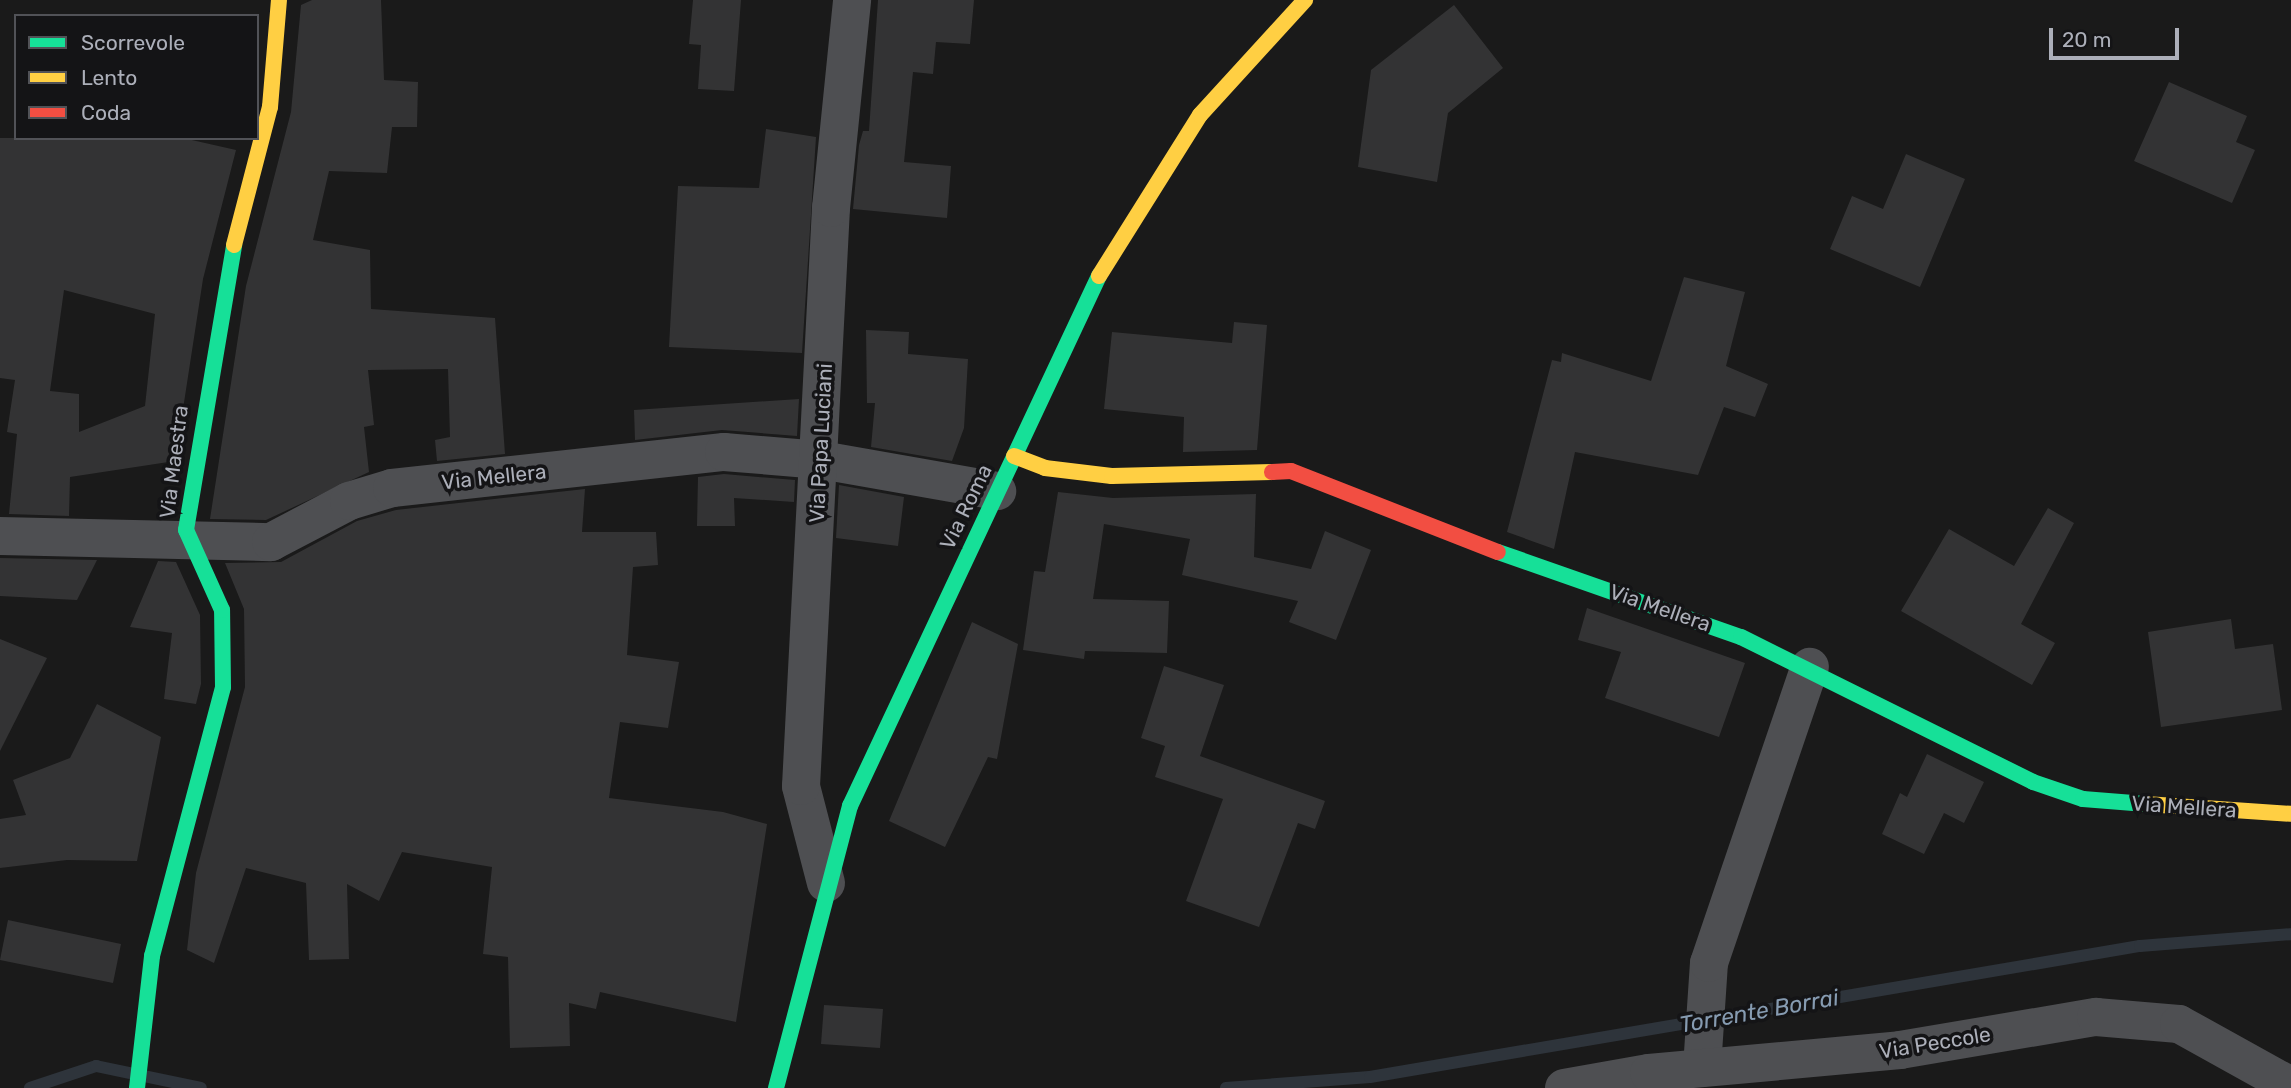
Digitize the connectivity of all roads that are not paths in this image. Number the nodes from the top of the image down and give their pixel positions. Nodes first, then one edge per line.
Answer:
1 (279, 0) edge
2 (852, 0) edge
3 (1304, 0) edge
4 (1014, 456) junction
5 (821, 460) junction
6 (997, 491) junction
7 (0, 536) edge
8 (191, 541) junction
9 (1810, 667) junction
10 (2291, 814) edge
11 (826, 883) junction
12 (1702, 1052) junction
13 (1750, 1077) edge
14 (2291, 1086) edge
15 (137, 1088) edge
16 (776, 1088) edge
17 (1564, 1088) edge

1 - 8 street, Via Maestra
2 - 5 street, Via Papa Luciani
3 - 4 street, Via Roma
4 - 6 street, Via Roma
4 - 9 street, Via Mellera
5 - 6 street, Via Mellera
5 - 8 street, Via Mellera
5 - 11 street, Via Papa Luciani
6 - 11 street, Via Roma
7 - 8 street, Via Mellera
8 - 15 street, Via Maestra
9 - 10 street, Via Mellera
9 - 12 street
11 - 16 street, Via Roma
12 - 13 street, Via Peccole
12 - 17 street, Via Peccole
13 - 14 street, Via Peccole

